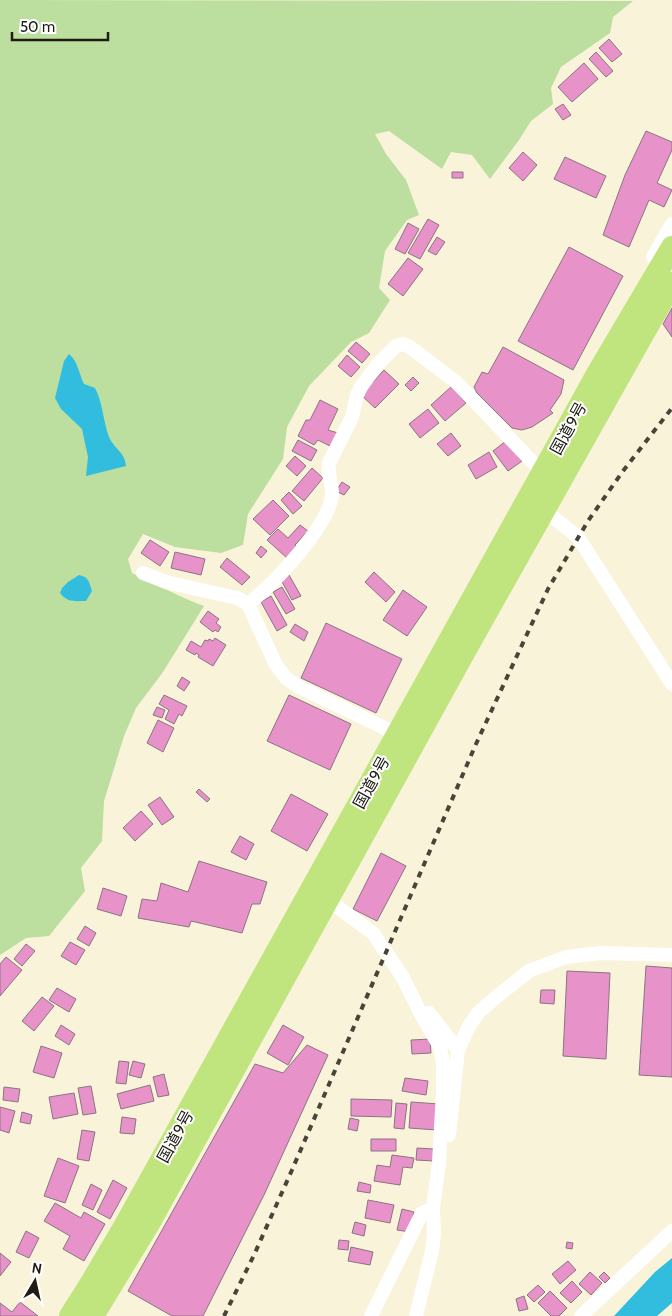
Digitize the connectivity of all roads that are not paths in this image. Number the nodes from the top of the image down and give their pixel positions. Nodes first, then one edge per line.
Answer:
1 (672, 224) edge
2 (672, 247) edge
3 (672, 283) edge
4 (643, 294) junction
5 (543, 473) junction
6 (544, 510) junction
7 (143, 573) dead end
8 (248, 604) junction
9 (672, 684) edge
10 (398, 734) junction
11 (328, 900) junction
12 (672, 955) edge
13 (418, 1006) junction
14 (458, 1050) junction
15 (436, 1183) junction
16 (433, 1208) junction
17 (672, 1231) edge
18 (70, 1316) edge
19 (93, 1316) edge
20 (370, 1316) edge
21 (416, 1316) edge
22 (581, 1316) edge

1 - 4 street
2 - 4 highway, 国道9号
3 - 6 highway, 国道9号
4 - 5 highway, 国道9号
5 - 8 street
5 - 10 highway, 国道9号
6 - 9 street
6 - 11 highway, 国道9号
7 - 8 street
8 - 10 street
10 - 18 highway, 国道9号
11 - 13 street
11 - 19 highway, 国道9号
12 - 14 street
13 - 14 street
13 - 15 street
14 - 15 street
15 - 16 street
16 - 20 street
16 - 21 street
17 - 22 street

